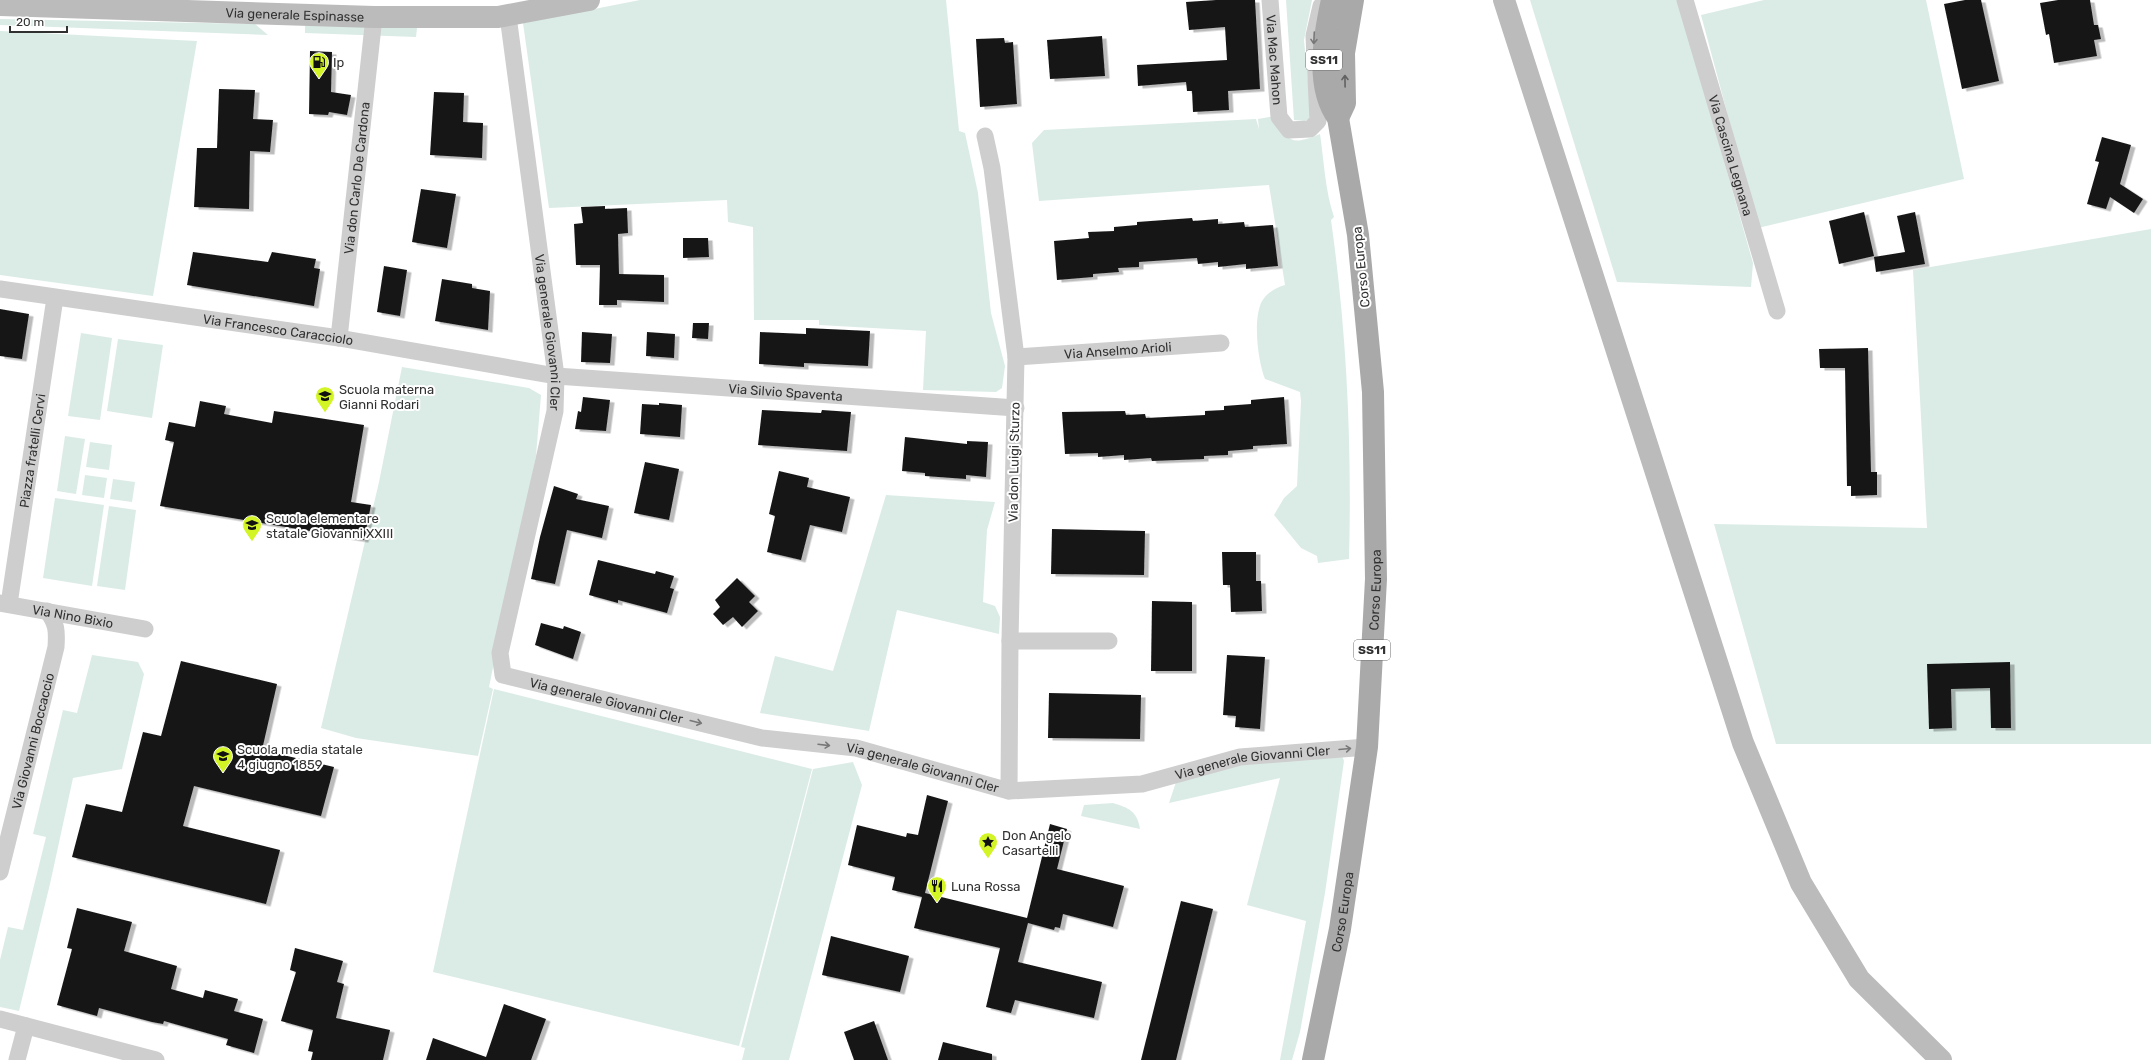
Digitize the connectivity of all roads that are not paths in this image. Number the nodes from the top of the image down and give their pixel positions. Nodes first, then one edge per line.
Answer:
1 (589, 0) edge
2 (1270, 0) edge
3 (1322, 0) edge
4 (1332, 0) edge
5 (1353, 0) edge
6 (1504, 0) edge
7 (1685, 0) edge
8 (0, 5) edge
9 (508, 16) junction
10 (374, 17) junction
11 (1338, 118) junction
12 (985, 136) dead end
13 (0, 289) edge
14 (55, 298) junction
15 (1777, 311) dead end
16 (339, 338) junction
17 (1220, 343) dead end
18 (1016, 357) junction
19 (556, 376) junction
20 (1016, 408) junction
21 (5, 604) edge
22 (47, 611) junction
23 (145, 629) dead end
24 (1010, 641) junction
25 (1109, 641) dead end
26 (1367, 747) junction
27 (1009, 791) junction
28 (0, 872) edge
29 (0, 1019) edge
30 (26, 1026) junction
31 (17, 1060) edge
32 (156, 1060) edge
33 (1313, 1060) edge
34 (1941, 1060) edge

1 - 9 street, Via generale Espinasse
3 -> 2 street, Via Mac Mahon
4 - 11 main road, Corso Europa / SS11
11 -> 5 main road, SS11
6 - 34 street
7 - 15 street, Via Cascina Legnana
8 - 10 street, Via generale Espinasse
9 - 10 street, Via generale Espinasse
9 - 19 street, Via generale Giovanni Cler
10 - 16 street, Via don Carlo De Cardona
11 - 26 main road, Corso Europa / SS11
12 - 18 street, Via don Luigi Sturzo
13 - 14 street, Via Francesco Caracciolo
14 - 16 street, Via Francesco Caracciolo
14 - 21 street, Piazza fratelli Cervi
16 - 19 street, Via Francesco Caracciolo
17 - 18 street, Via Anselmo Arioli
18 - 20 street, Via don Luigi Sturzo
19 - 20 street, Via Silvio Spaventa
19 -> 27 street, Via generale Giovanni Cler
20 - 24 street, Via don Luigi Sturzo
21 - 22 street, Via Nino Bixio
22 - 23 street, Via Nino Bixio
22 - 28 street, Via Giovanni Boccaccio
24 - 25 street
24 - 27 street, Via don Luigi Sturzo
27 -> 26 street, Via generale Giovanni Cler
26 - 33 main road, Corso Europa / SS11
29 - 30 street
30 - 31 street
30 - 32 street

